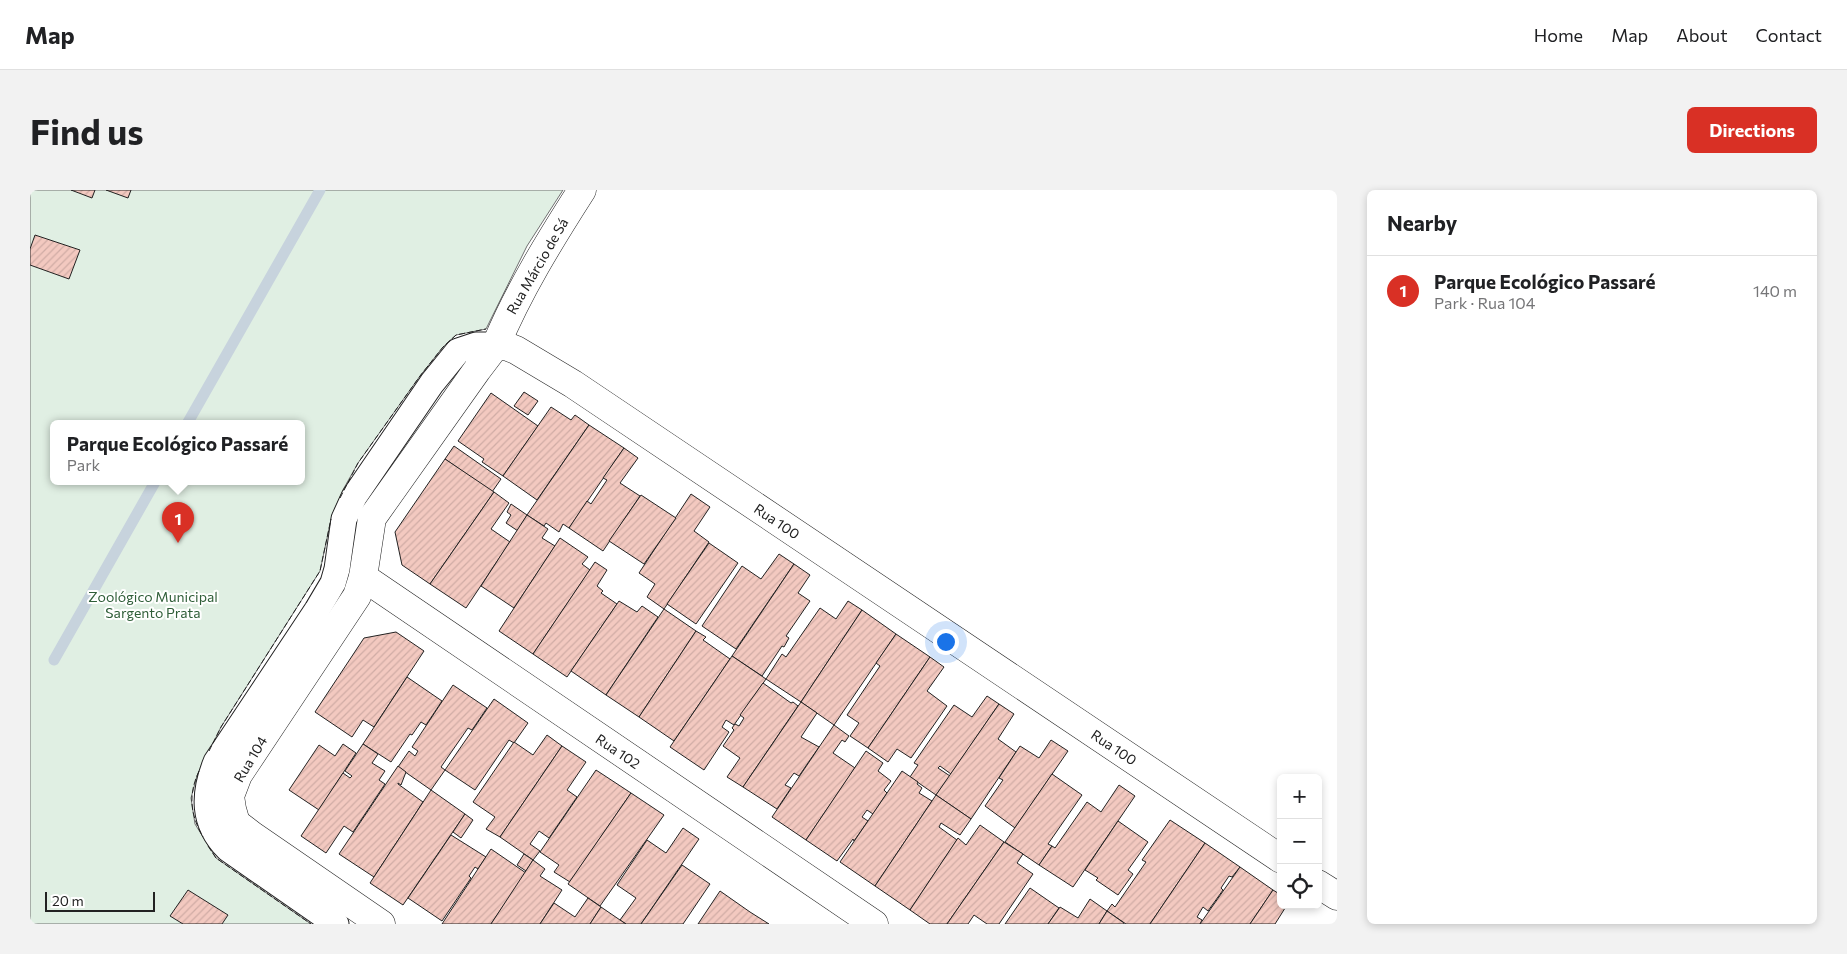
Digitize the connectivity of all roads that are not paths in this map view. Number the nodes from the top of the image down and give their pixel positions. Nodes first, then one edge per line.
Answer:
1 (582, 190) edge
2 (496, 345) junction
3 (363, 577) junction
4 (1277, 856) edge
5 (1322, 887) edge
6 (1337, 896) edge
7 (336, 924) edge
8 (381, 924) edge
9 (874, 924) edge

1 - 2 street, Rua Márcio de Sá
2 - 3 street
2 - 4 street, Rua 100
2 - 7 street
3 - 8 street, Rua 104
3 - 9 street, Rua 102
5 - 6 street

